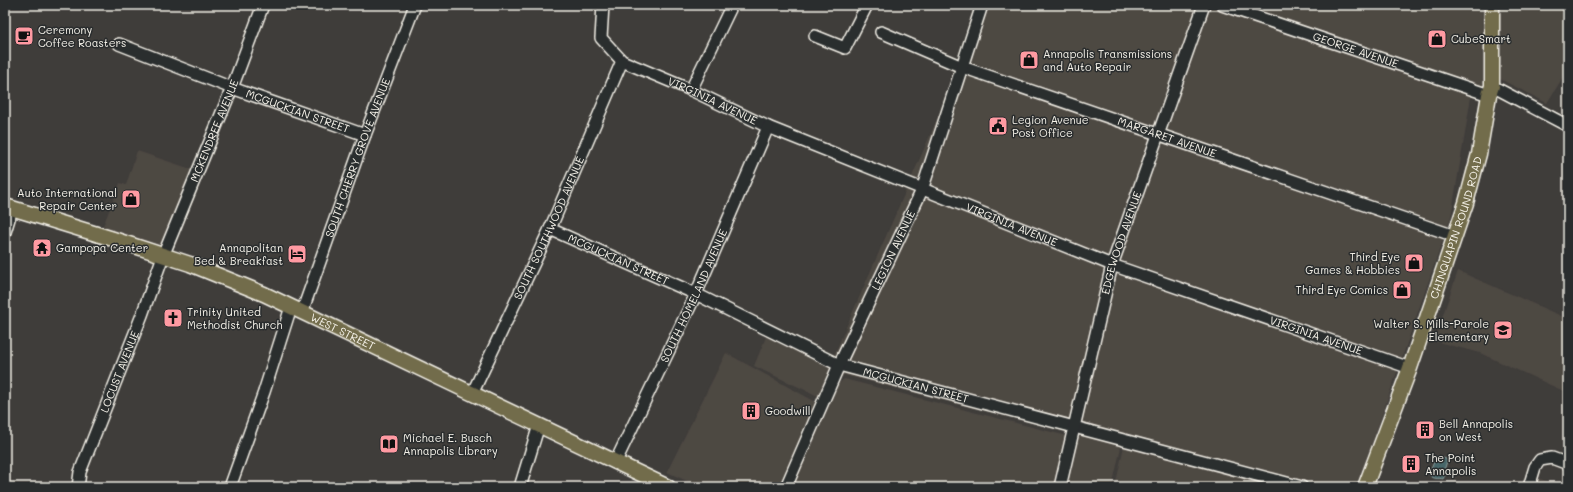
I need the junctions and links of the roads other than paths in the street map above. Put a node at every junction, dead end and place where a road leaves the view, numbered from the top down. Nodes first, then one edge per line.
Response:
1 (263, 5) edge
2 (415, 5) edge
3 (603, 5) edge
4 (732, 5) edge
5 (867, 5) edge
6 (982, 5) edge
7 (1204, 5) edge
8 (1222, 5) edge
9 (1492, 5) edge
10 (881, 32) dead end
11 (815, 36) dead end
12 (119, 44) dead end
13 (622, 61) junction
14 (962, 67) junction
15 (232, 88) junction
16 (691, 90) junction
17 (1490, 90) junction
18 (1568, 126) edge
19 (768, 127) junction
20 (365, 135) junction
21 (1158, 135) junction
22 (922, 190) junction
23 (8, 208) edge
24 (550, 229) junction
25 (5, 232) edge
26 (1455, 236) junction
27 (163, 256) junction
28 (1112, 265) junction
29 (696, 294) junction
30 (297, 309) junction
31 (839, 365) junction
32 (1410, 368) junction
33 (472, 394) junction
34 (539, 426) junction
35 (1074, 428) junction
36 (615, 462) junction
37 (1568, 464) edge
38 (78, 487) edge
39 (230, 487) edge
40 (520, 487) edge
41 (668, 487) edge
42 (786, 487) edge
43 (1060, 487) edge
44 (1302, 487) edge
45 (1366, 487) edge
46 (1528, 487) edge

1 - 15 street, MCKENDREE AVENUE
2 - 20 street, SOUTH CHERRY GROVE AVENUE
3 - 13 street
4 - 16 street
5 - 11 street
6 - 14 street, LEGION AVENUE
7 - 21 street, EDGEWOOD AVENUE
8 - 17 street, GEORGE AVENUE
9 - 17 main road, CHINQUAPIN ROUND ROAD
10 - 14 street, MARGARET AVENUE
12 - 15 street, MCGUCKIAN STREET
13 - 16 street, VIRGINIA AVENUE
13 - 24 street, SOUTH SOUTHWOOD AVENUE
14 - 21 street, MARGARET AVENUE
14 - 22 street, LEGION AVENUE
15 - 20 street, MCGUCKIAN STREET
15 - 27 street, MCKENDREE AVENUE
16 - 19 street, VIRGINIA AVENUE
17 - 18 street, GEORGE AVENUE
17 - 26 main road, CHINQUAPIN ROUND ROAD
19 - 22 street, VIRGINIA AVENUE
19 - 29 street, SOUTH HOMELAND AVENUE
20 - 30 street, SOUTH CHERRY GROVE AVENUE
21 - 26 street, MARGARET AVENUE
21 - 28 street, EDGEWOOD AVENUE
22 - 28 street, VIRGINIA AVENUE
22 - 31 street, LEGION AVENUE
23 - 25 street
23 - 27 main road, WEST STREET
24 - 29 street, MCGUCKIAN STREET
24 - 33 street, SOUTH SOUTHWOOD AVENUE
26 - 32 main road, CHINQUAPIN ROUND ROAD
27 - 30 main road, WEST STREET
27 - 38 street, LOCUST AVENUE
28 - 32 street, VIRGINIA AVENUE
28 - 35 street, EDGEWOOD AVENUE
29 - 31 street, MCGUCKIAN STREET
29 - 36 street, SOUTH HOMELAND AVENUE
30 - 33 main road, WEST STREET
30 - 39 street, SOUTH CHERRY GROVE AVENUE
31 - 35 street, MCGUCKIAN STREET
31 - 42 street, LEGION AVENUE
32 - 45 main road, CHINQUAPIN ROUND ROAD
33 - 34 main road, WEST STREET
34 - 36 main road, WEST STREET
34 - 40 street
35 - 43 street, EDGEWOOD AVENUE
35 - 44 street, MCGUCKIAN STREET
36 - 41 main road, WEST STREET
37 - 46 street

